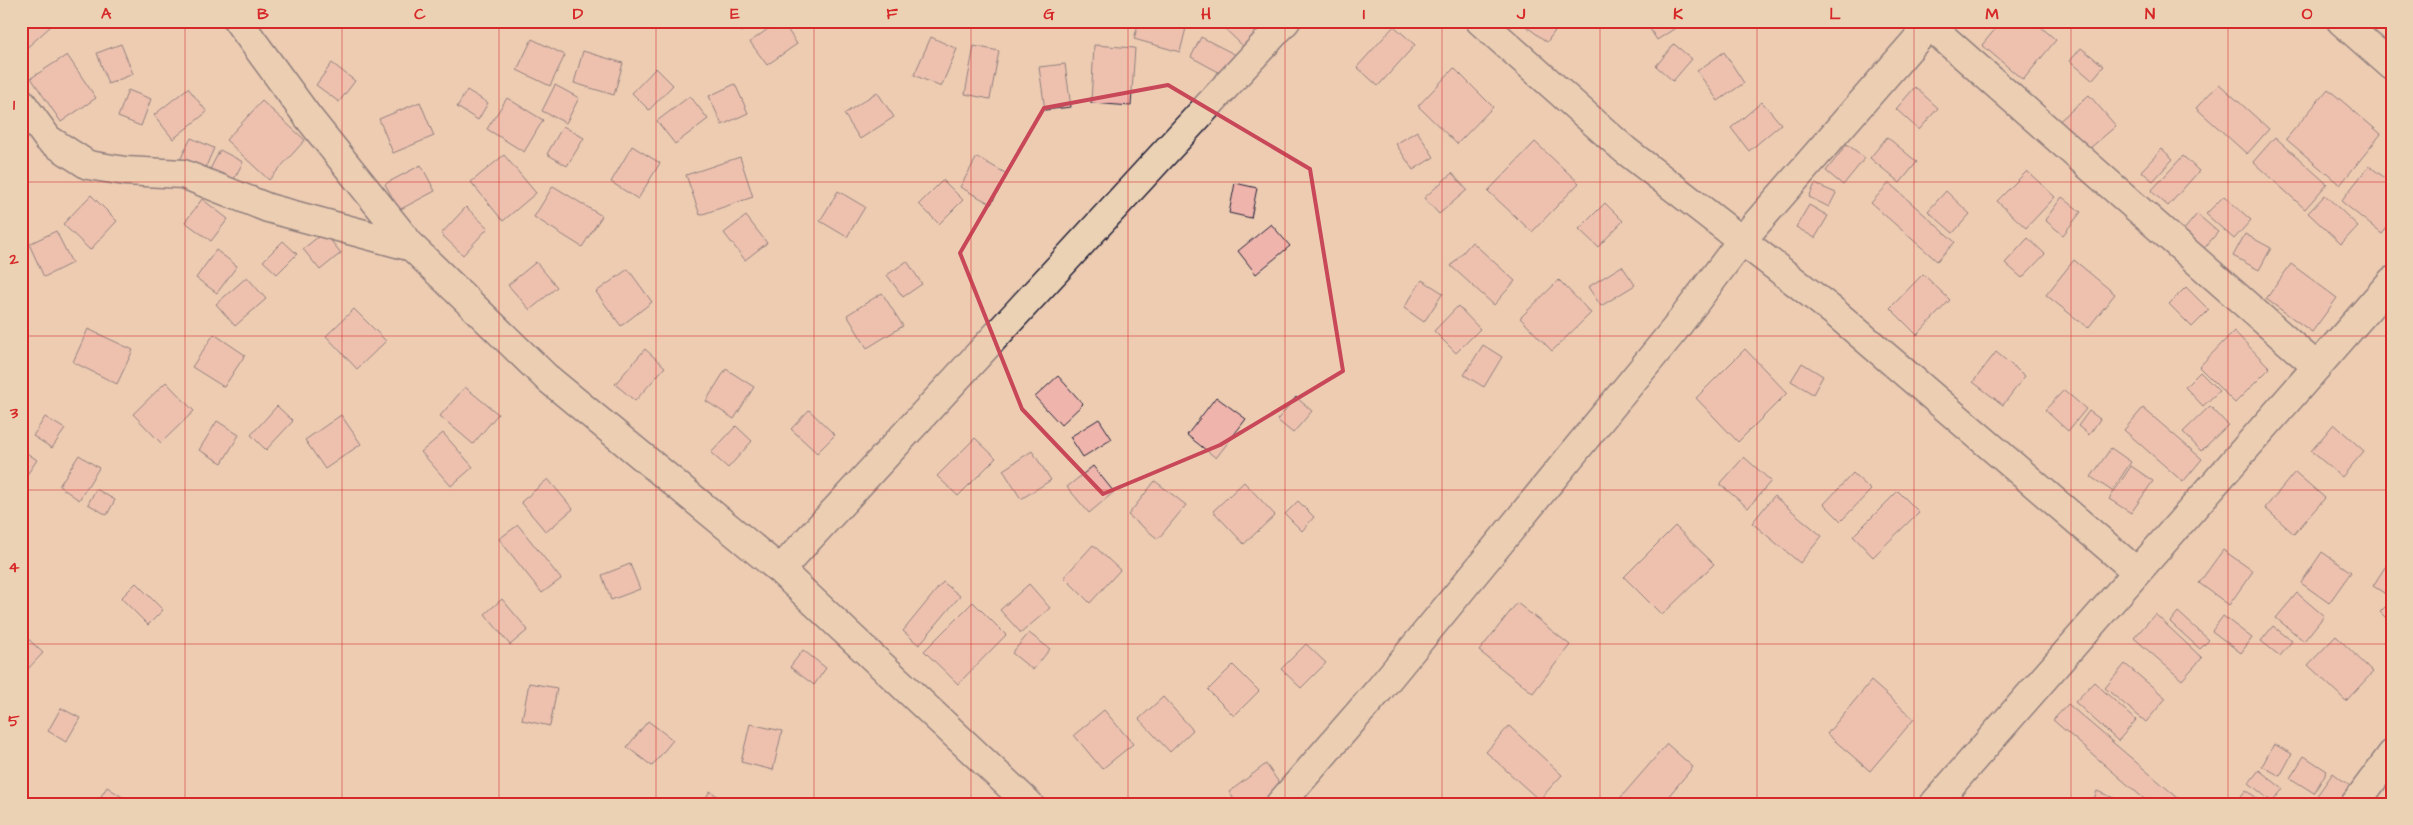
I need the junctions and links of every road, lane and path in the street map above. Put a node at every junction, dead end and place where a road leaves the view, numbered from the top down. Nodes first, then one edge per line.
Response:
1 (238, 21) edge
2 (1286, 21) edge
3 (1480, 21) edge
4 (2341, 21) edge
5 (1931, 23) edge
6 (2392, 66) edge
7 (21, 102) edge
8 (1742, 240) junction
9 (412, 247) junction
10 (2392, 281) edge
11 (2316, 367) junction
12 (780, 570) junction
13 (2137, 572) junction
14 (2392, 754) edge
15 (1029, 804) edge
16 (1280, 804) edge
17 (1934, 804) edge
18 (2355, 804) edge

1 - 9 street
2 - 12 street
3 - 8 street
4 - 6 street
5 - 8 street
5 - 11 street
7 - 9 street
8 - 13 street
8 - 16 street
9 - 12 street
10 - 11 street
11 - 13 street
12 - 15 street
13 - 17 street
14 - 18 street

